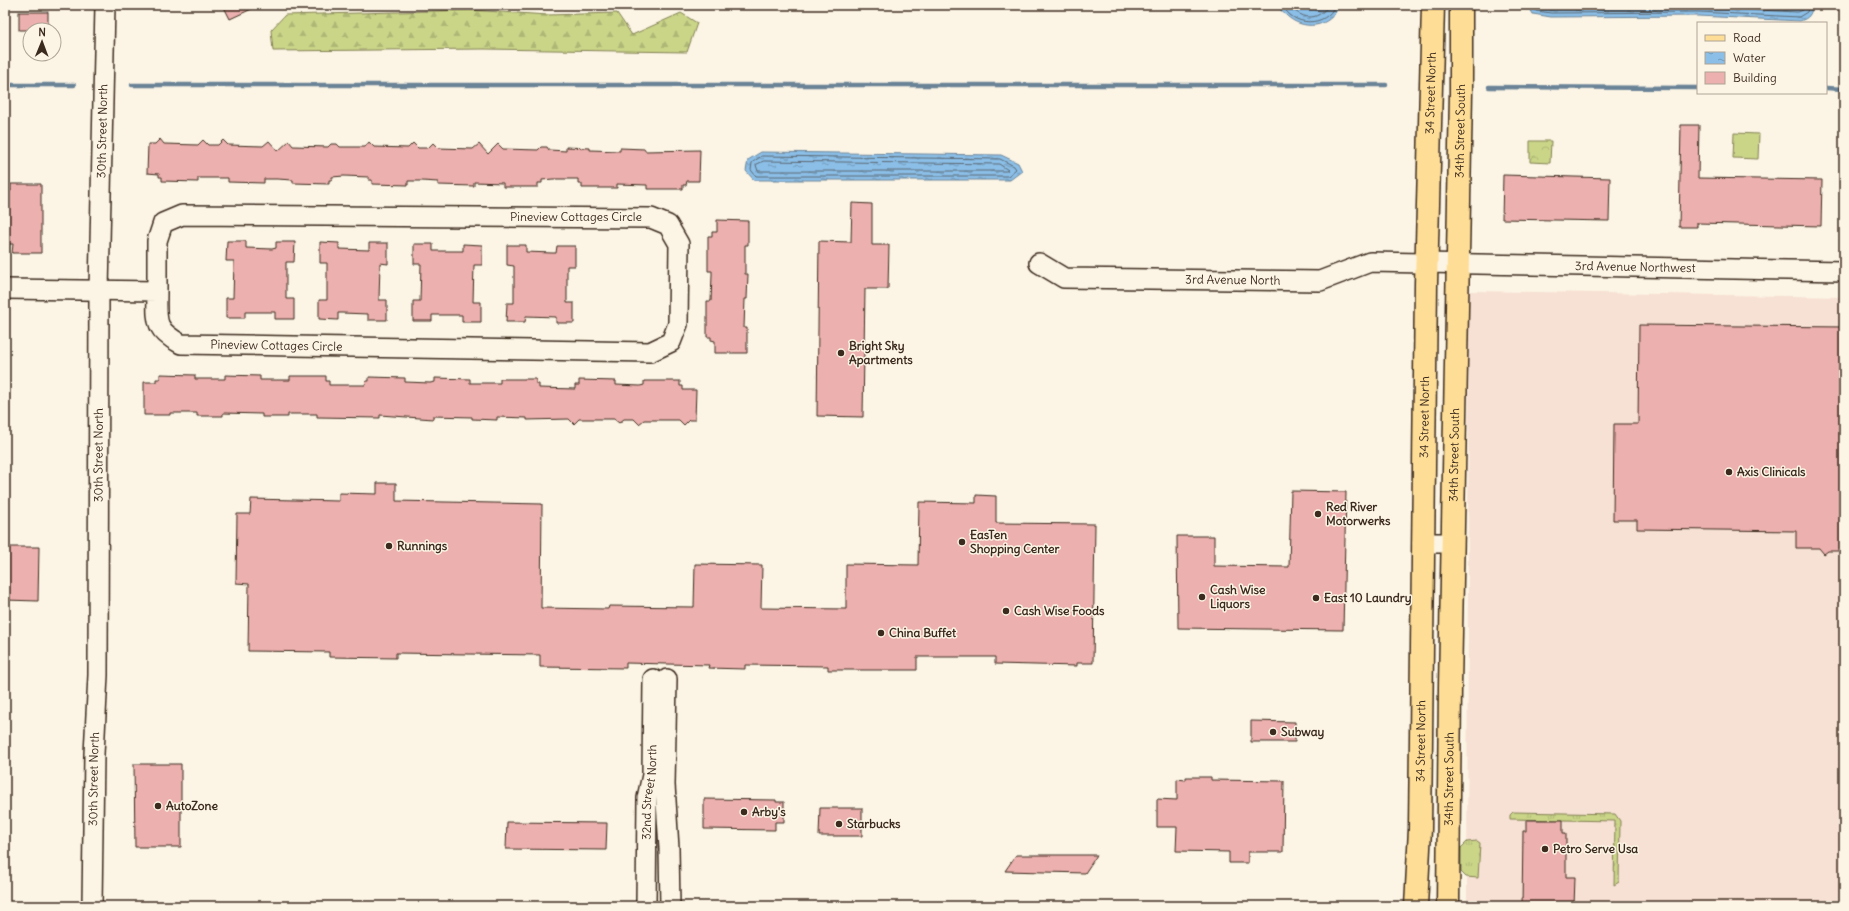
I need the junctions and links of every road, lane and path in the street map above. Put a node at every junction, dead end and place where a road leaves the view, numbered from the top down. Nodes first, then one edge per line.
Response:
1 (104, 5) edge
2 (1433, 5) edge
3 (1461, 5) edge
4 (1040, 263) dead end
5 (1426, 263) junction
6 (1456, 264) junction
7 (1844, 271) edge
8 (5, 289) edge
9 (99, 291) junction
10 (157, 291) junction
11 (1422, 543) junction
12 (1452, 543) junction
13 (92, 906) edge
14 (646, 906) edge
15 (670, 906) edge
16 (1416, 906) edge
17 (1448, 906) edge

1 - 9 street, 30th Street North
2 - 5 main road, 34 Street North
3 - 6 main road, 34th Street South
4 - 5 street, 3rd Avenue North
5 - 6 street, 3rd Avenue Northwest
5 - 11 main road, 34 Street North
6 - 7 street, 3rd Avenue Northwest
6 - 12 main road, 34th Street South
8 - 9 street
9 - 10 street
9 - 13 street, 30th Street North
10 - 10 street, Pineview Cottages Circle
11 - 12 street
11 - 16 main road, 34 Street North
12 - 17 main road, 34th Street South
14 - 15 street, 32nd Street North

